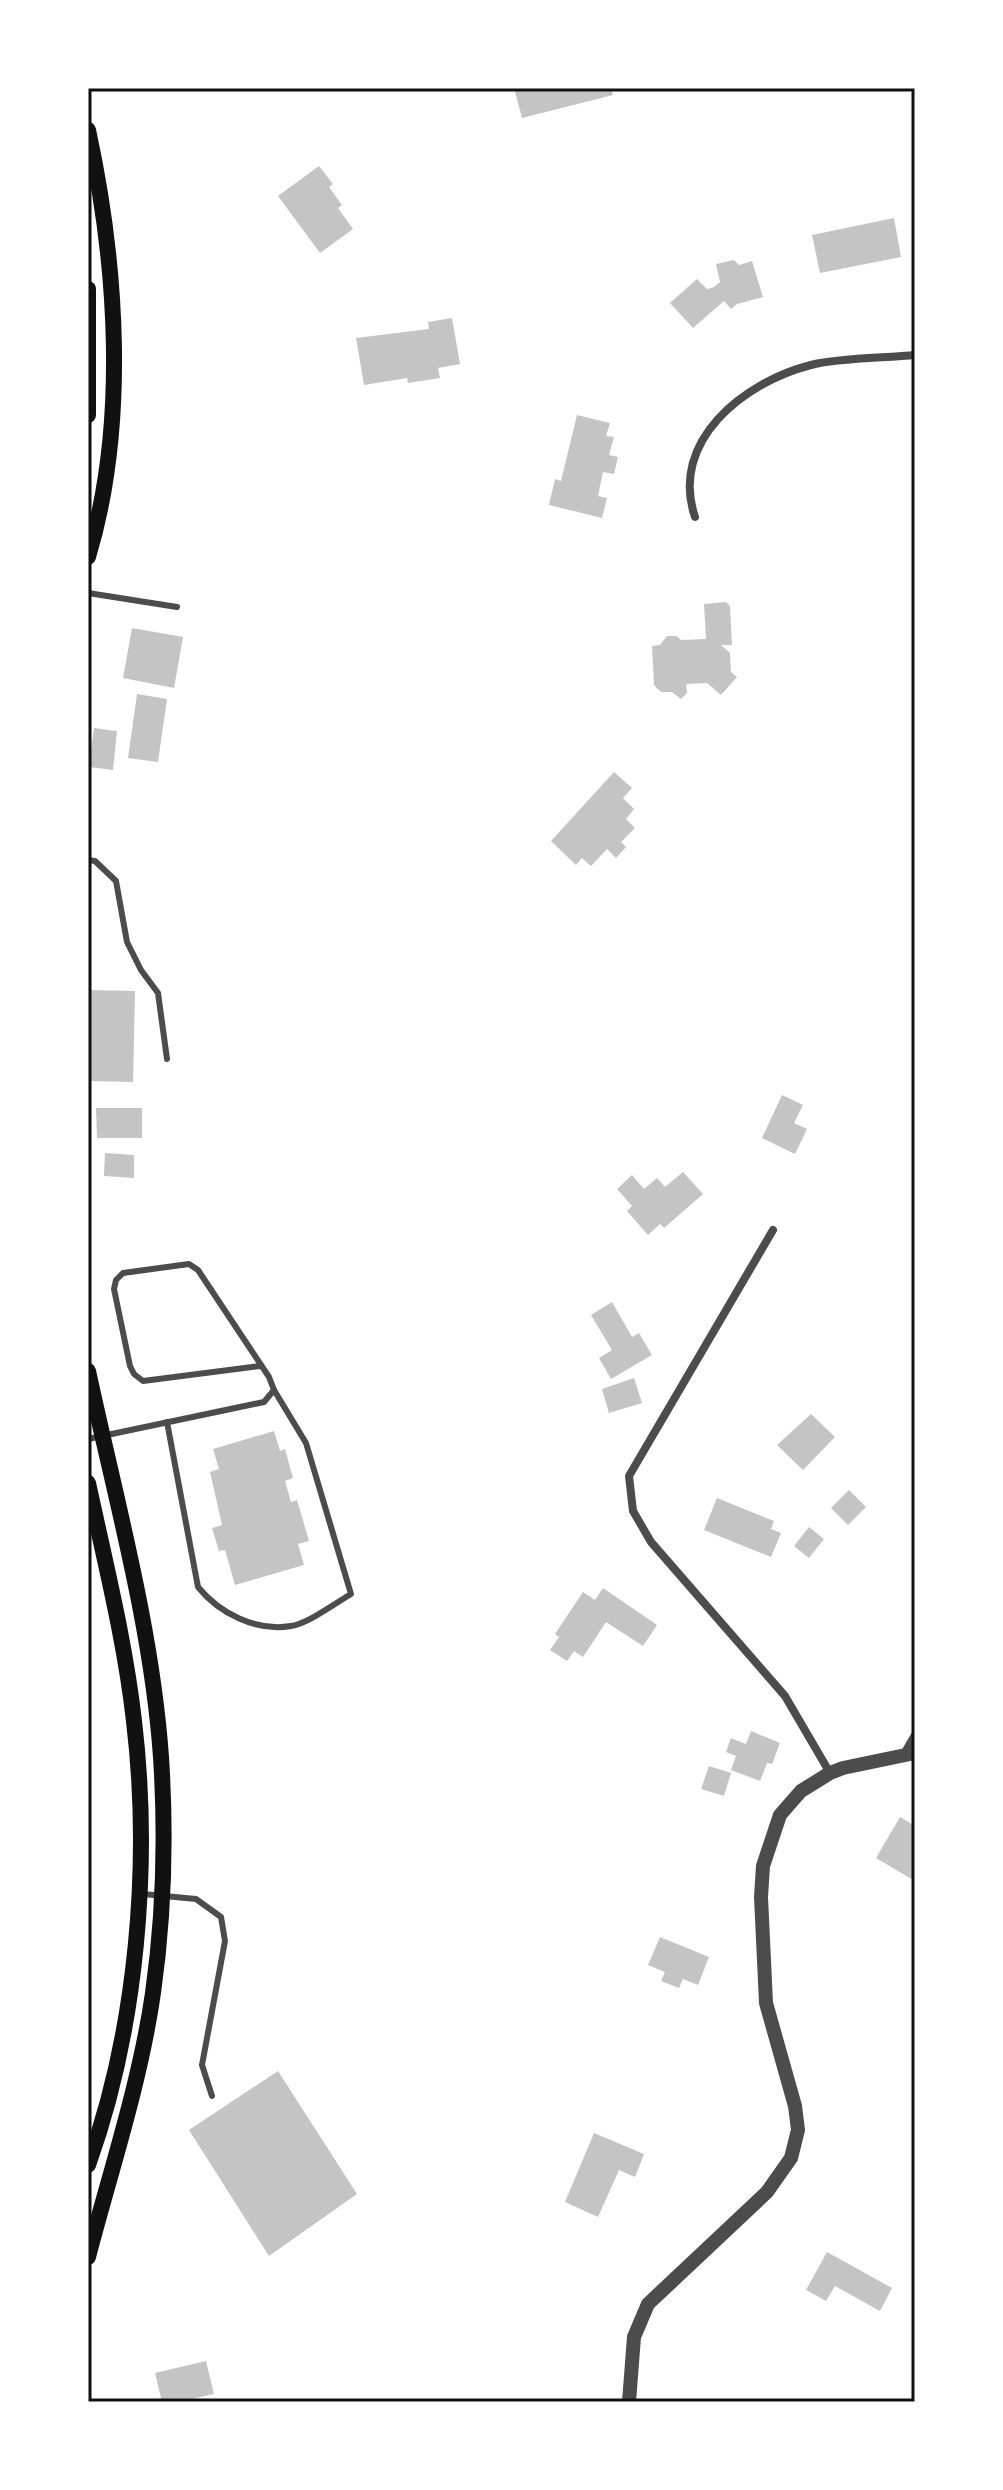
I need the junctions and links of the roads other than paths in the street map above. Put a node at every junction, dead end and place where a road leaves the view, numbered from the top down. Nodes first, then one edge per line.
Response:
1 (88, 130) edge
2 (88, 289) edge
3 (915, 355) edge
4 (88, 415) edge
5 (695, 517) dead end
6 (88, 557) edge
7 (88, 593) edge
8 (177, 607) dead end
9 (88, 860) edge
10 (167, 1059) dead end
11 (773, 1230) dead end
12 (260, 1366) junction
13 (88, 1371) edge
14 (274, 1390) junction
15 (167, 1422) junction
16 (95, 1437) edge
17 (88, 1483) edge
18 (915, 1735) edge
19 (909, 1753) edge
20 (830, 1773) junction
21 (139, 1893) junction
22 (162, 1896) junction
23 (212, 2096) dead end
24 (88, 2165) edge
25 (88, 2257) edge
26 (629, 2402) edge

1 - 6 main road
2 - 4 main road
3 - 5 street
7 - 8 lane
9 - 10 lane
11 - 20 street
12 - 12 lane
12 - 14 lane
13 - 16 main road
14 - 15 lane
14 - 15 lane
15 - 16 lane
16 - 22 main road
17 - 21 main road
18 - 19 street
19 - 20 street
20 - 26 street
21 - 22 lane
21 - 24 main road
22 - 23 lane
22 - 25 main road

